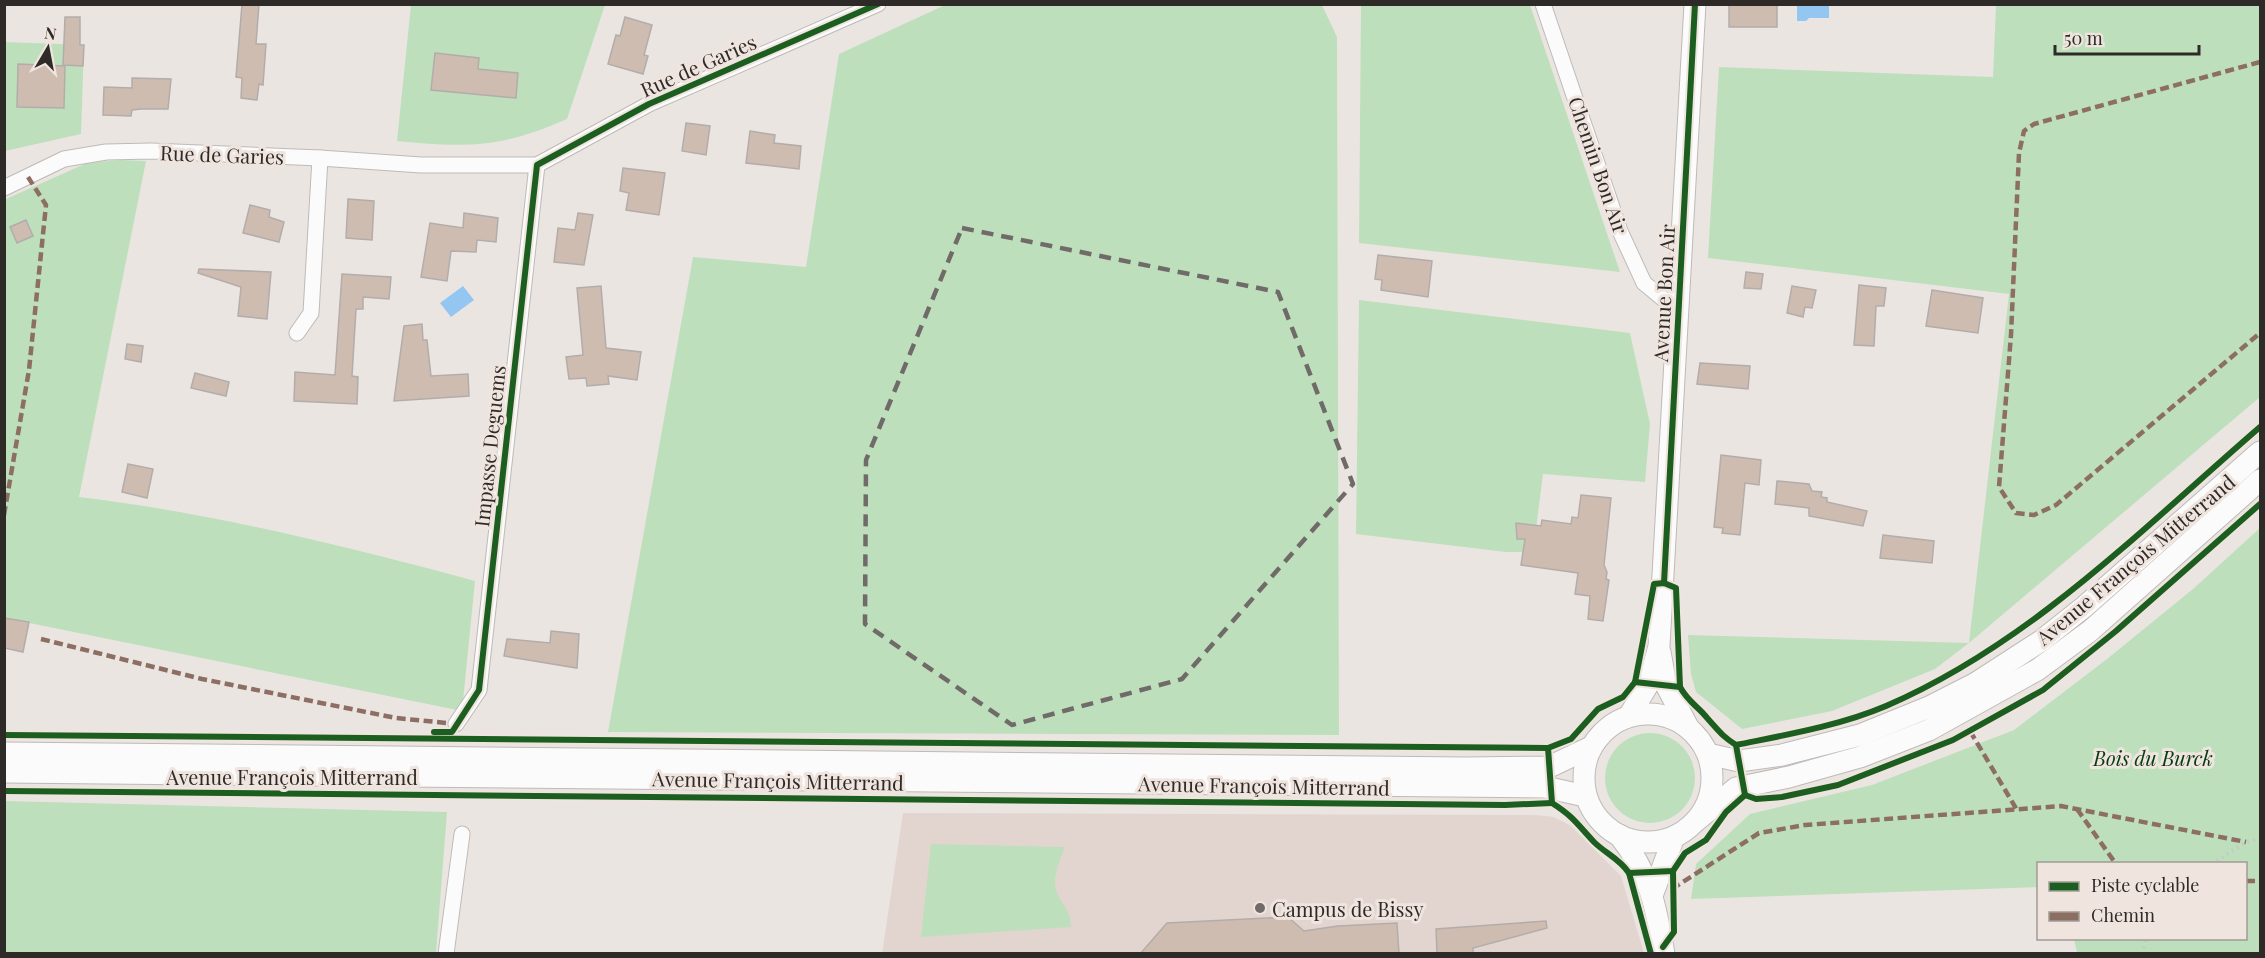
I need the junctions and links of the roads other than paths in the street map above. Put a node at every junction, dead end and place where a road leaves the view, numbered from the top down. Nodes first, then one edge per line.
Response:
1 (878, 4) edge
2 (1543, 4) edge
3 (1695, 4) edge
4 (320, 158) junction
5 (537, 165) junction
6 (4, 188) edge
7 (1678, 311) junction
8 (297, 333) dead end
9 (2260, 452) edge
10 (2260, 480) edge
11 (1659, 646) junction
12 (1629, 716) junction
13 (456, 724) dead end
14 (1688, 727) junction
15 (1590, 747) junction
16 (4, 753) edge
17 (1708, 754) junction
18 (4, 772) edge
19 (1585, 796) junction
20 (1696, 821) junction
21 (462, 834) dead end
22 (1619, 835) junction
23 (1674, 837) junction
24 (1653, 892) junction
25 (447, 954) edge
26 (1664, 954) edge

1 - 5 street, Rue de Garies
2 - 7 street, Chemin Bon Air
3 - 7 main road, Avenue Bon Air
4 - 5 street, Rue de Garies
4 - 6 street, Rue de Garies
4 - 8 street
5 - 13 street, Impasse Deguems
7 - 11 main road, Avenue Bon Air
9 - 17 main road, Avenue François Mitterrand
10 - 20 main road, Avenue François Mitterrand
11 - 12 main road, Avenue Bon Air
11 - 14 main road, Avenue Bon Air
12 - 14 main road
12 - 15 main road
14 - 17 main road
15 - 16 main road, Avenue François Mitterrand
15 - 19 main road
17 - 20 main road
18 - 19 main road, Avenue François Mitterrand
19 - 22 main road
20 - 23 main road
21 - 25 street
22 - 23 main road
22 - 24 main road
23 - 24 main road
24 - 26 main road

